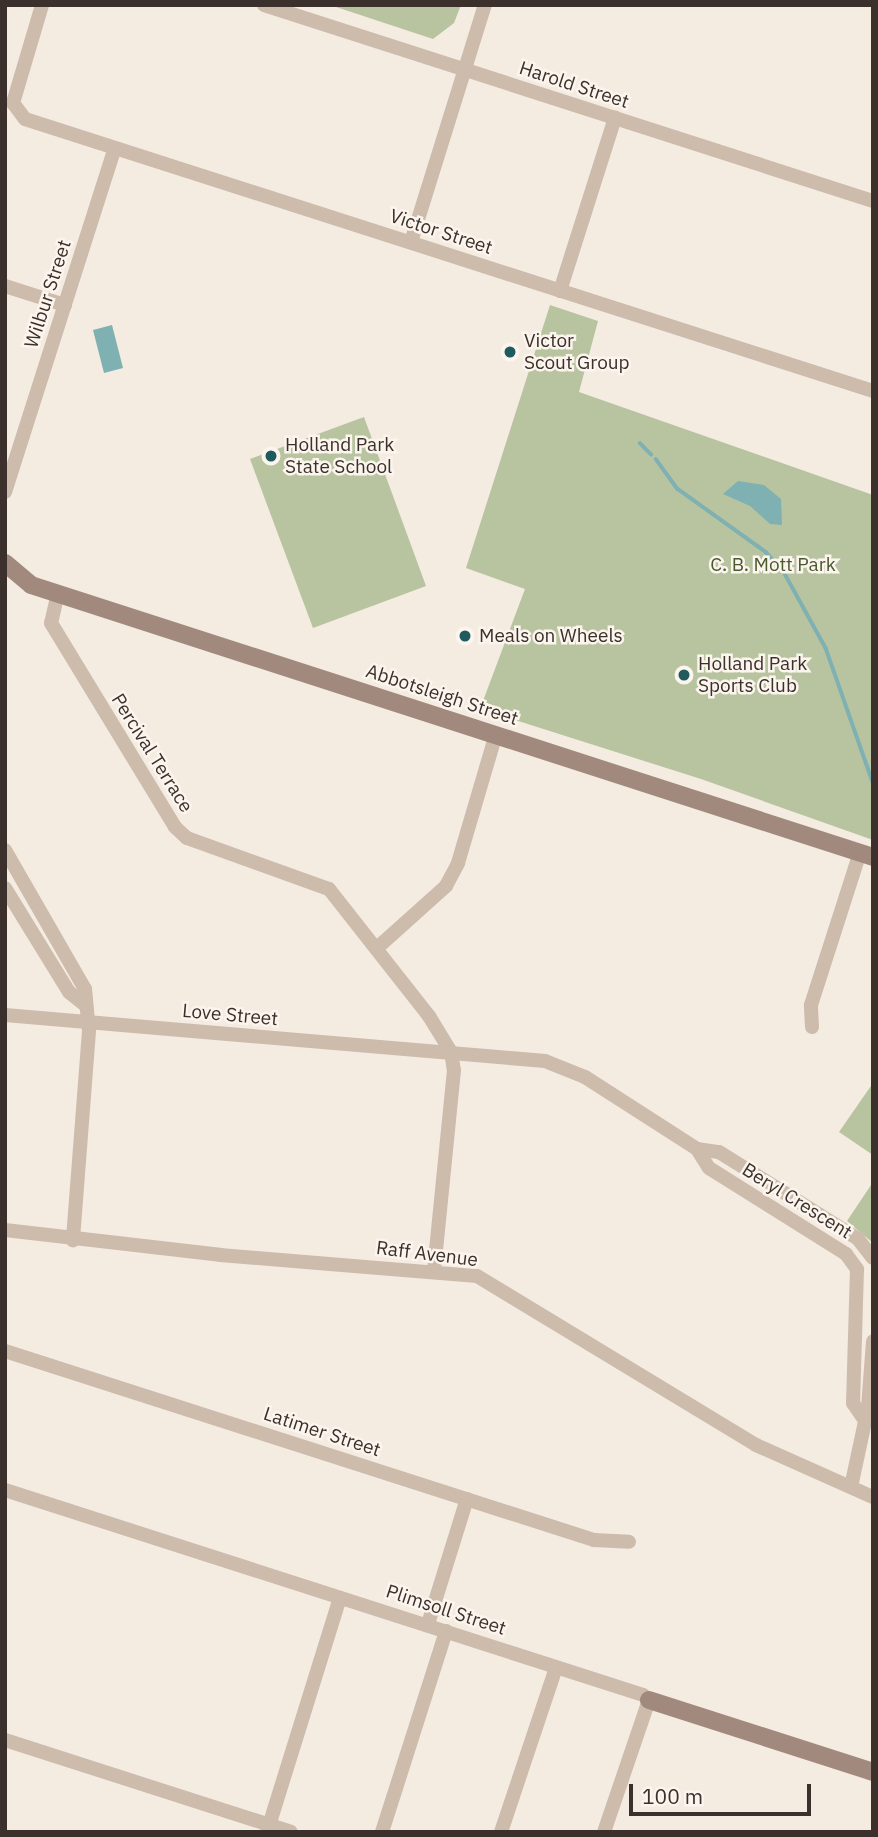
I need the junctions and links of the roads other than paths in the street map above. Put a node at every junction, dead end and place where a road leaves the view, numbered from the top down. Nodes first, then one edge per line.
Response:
1 (42, 5) edge
2 (264, 5) edge
3 (485, 5) edge
4 (464, 70) junction
5 (9, 103) edge
6 (615, 118) junction
7 (115, 148) junction
8 (873, 201) edge
9 (411, 242) junction
10 (5, 286) edge
11 (560, 291) junction
12 (65, 305) junction
13 (873, 391) edge
14 (5, 492) edge
15 (5, 563) edge
16 (58, 593) junction
17 (496, 734) junction
18 (5, 850) edge
19 (867, 854) edge
20 (5, 888) edge
21 (377, 948) junction
22 (86, 1006) junction
23 (5, 1015) edge
24 (89, 1022) junction
25 (812, 1027) dead end
26 (451, 1052) junction
27 (698, 1149) junction
28 (5, 1230) edge
29 (73, 1240) junction
30 (873, 1258) edge
31 (434, 1271) junction
32 (873, 1341) edge
33 (5, 1351) edge
34 (863, 1418) junction
35 (851, 1487) junction
36 (5, 1490) edge
37 (873, 1497) edge
38 (467, 1499) junction
39 (629, 1542) dead end
40 (340, 1598) junction
41 (428, 1624) junction
42 (446, 1631) junction
43 (555, 1668) junction
44 (649, 1700) junction
45 (5, 1740) edge
46 (871, 1772) edge
47 (268, 1828) edge
48 (291, 1832) edge
49 (382, 1832) edge
50 (500, 1832) edge
51 (604, 1832) edge

1 - 5 street
2 - 4 street, Harold Street
3 - 4 street
4 - 6 street, Harold Street
4 - 9 street
5 - 7 street, Victor Street
6 - 8 street, Harold Street
6 - 11 street
7 - 9 street, Victor Street
7 - 12 street, Wilbur Street
9 - 11 street, Victor Street
10 - 12 street
11 - 13 street, Victor Street
12 - 14 street, Wilbur Street
15 - 16 street, Abbotsleigh Street
16 - 17 street, Abbotsleigh Street
16 - 21 street, Percival Terrace
17 - 19 street, Abbotsleigh Street
17 - 21 street
18 - 22 street
19 - 25 street
20 - 22 street
21 - 26 street, Percival Terrace
22 - 24 street
23 - 24 street, Love Street
24 - 26 street, Love Street
24 - 29 street
26 - 27 street, Beryl Crescent
26 - 31 street
27 - 30 street, Beryl Crescent
27 - 34 street, Beryl Crescent
28 - 29 street, Raff Avenue
29 - 31 street, Raff Avenue
31 - 35 street, Raff Avenue
32 - 34 street, Beryl Crescent
33 - 38 street, Latimer Street
34 - 35 street, Beryl Crescent
35 - 37 street, Raff Avenue
36 - 40 street, Plimsoll Street
38 - 39 street, Latimer Street
38 - 41 street
40 - 41 street, Plimsoll Street
40 - 47 street
41 - 42 street, Plimsoll Street
42 - 43 street, Plimsoll Street
42 - 49 street
43 - 44 street, Plimsoll Street
43 - 50 street
44 - 46 street, Plimsoll Street
44 - 51 street
45 - 47 street
47 - 48 street

